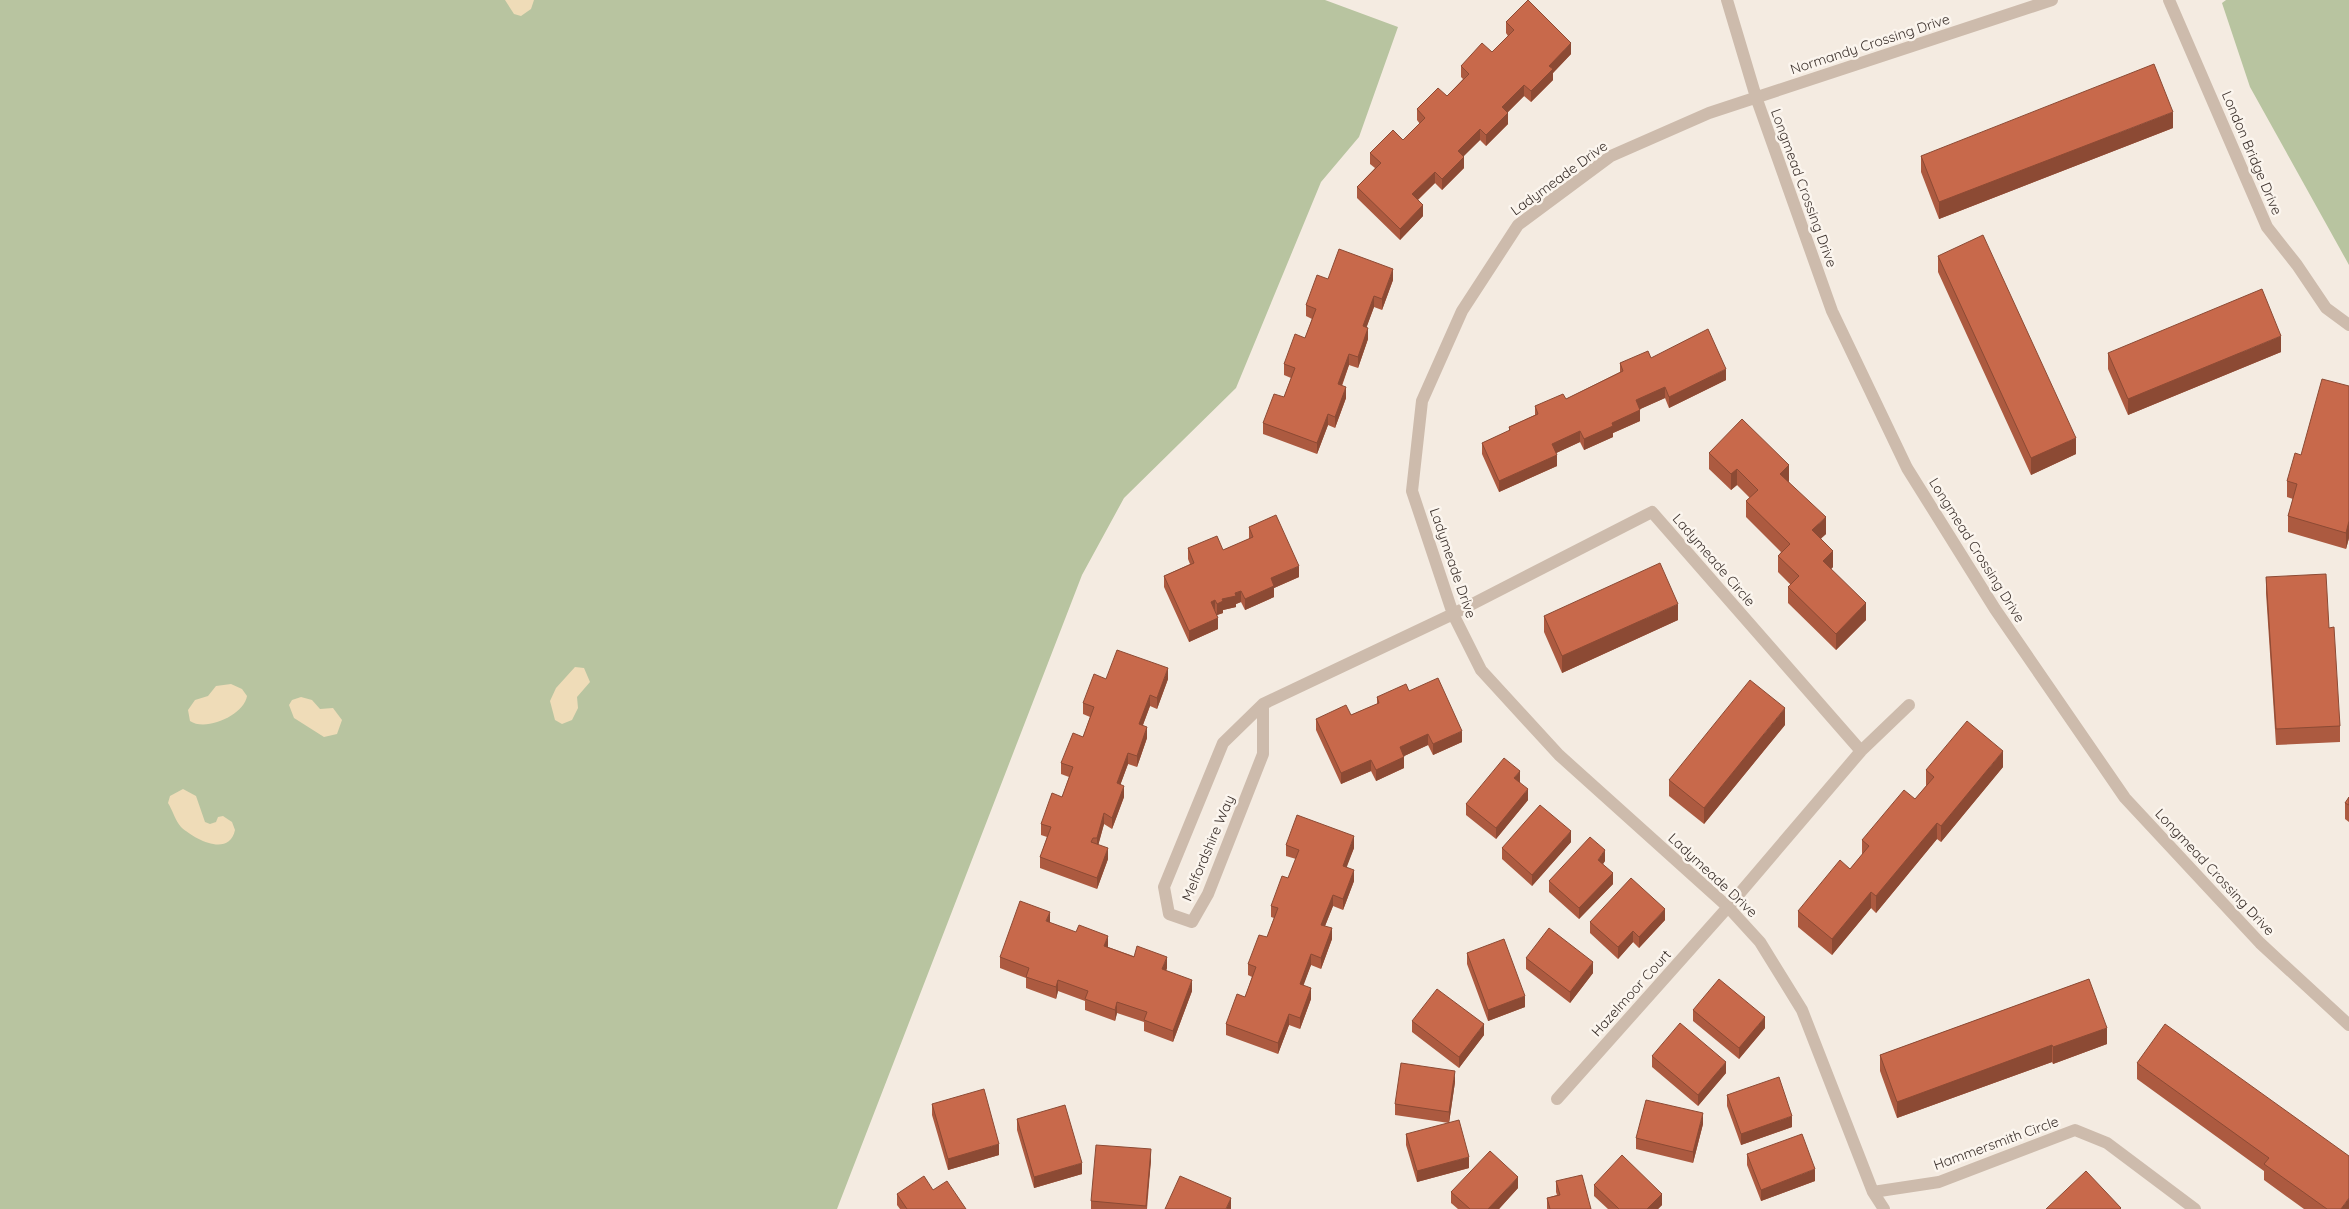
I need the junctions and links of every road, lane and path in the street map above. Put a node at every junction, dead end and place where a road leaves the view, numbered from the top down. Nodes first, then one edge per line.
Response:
1 (1727, 0) edge
2 (2052, 0) edge
3 (2169, 0) edge
4 (1756, 97) junction
5 (2349, 325) edge
6 (1453, 614) junction
7 (1263, 704) junction
8 (1908, 705) dead end
9 (1861, 751) junction
10 (1728, 907) junction
11 (2349, 1025) edge
12 (1557, 1099) dead end
13 (1874, 1192) junction
14 (1884, 1209) edge
15 (2195, 1209) edge

1 - 4 street, Longmead Crossing Drive
2 - 4 street, Normandy Crossing Drive
3 - 5 street, London Bridge Drive
4 - 6 street, Ladymeade Drive
4 - 11 street, Longmead Crossing Drive
6 - 7 street, Melfordshire Way
6 - 9 street, Ladymeade Circle
6 - 10 street, Ladymeade Drive
7 - 7 street, Melfordshire Way
8 - 9 street
9 - 10 street
10 - 12 street, Hazelmoor Court
10 - 13 street, Ladymeade Drive
13 - 14 street, Ladymeade Drive
13 - 15 street, Hammersmith Circle

